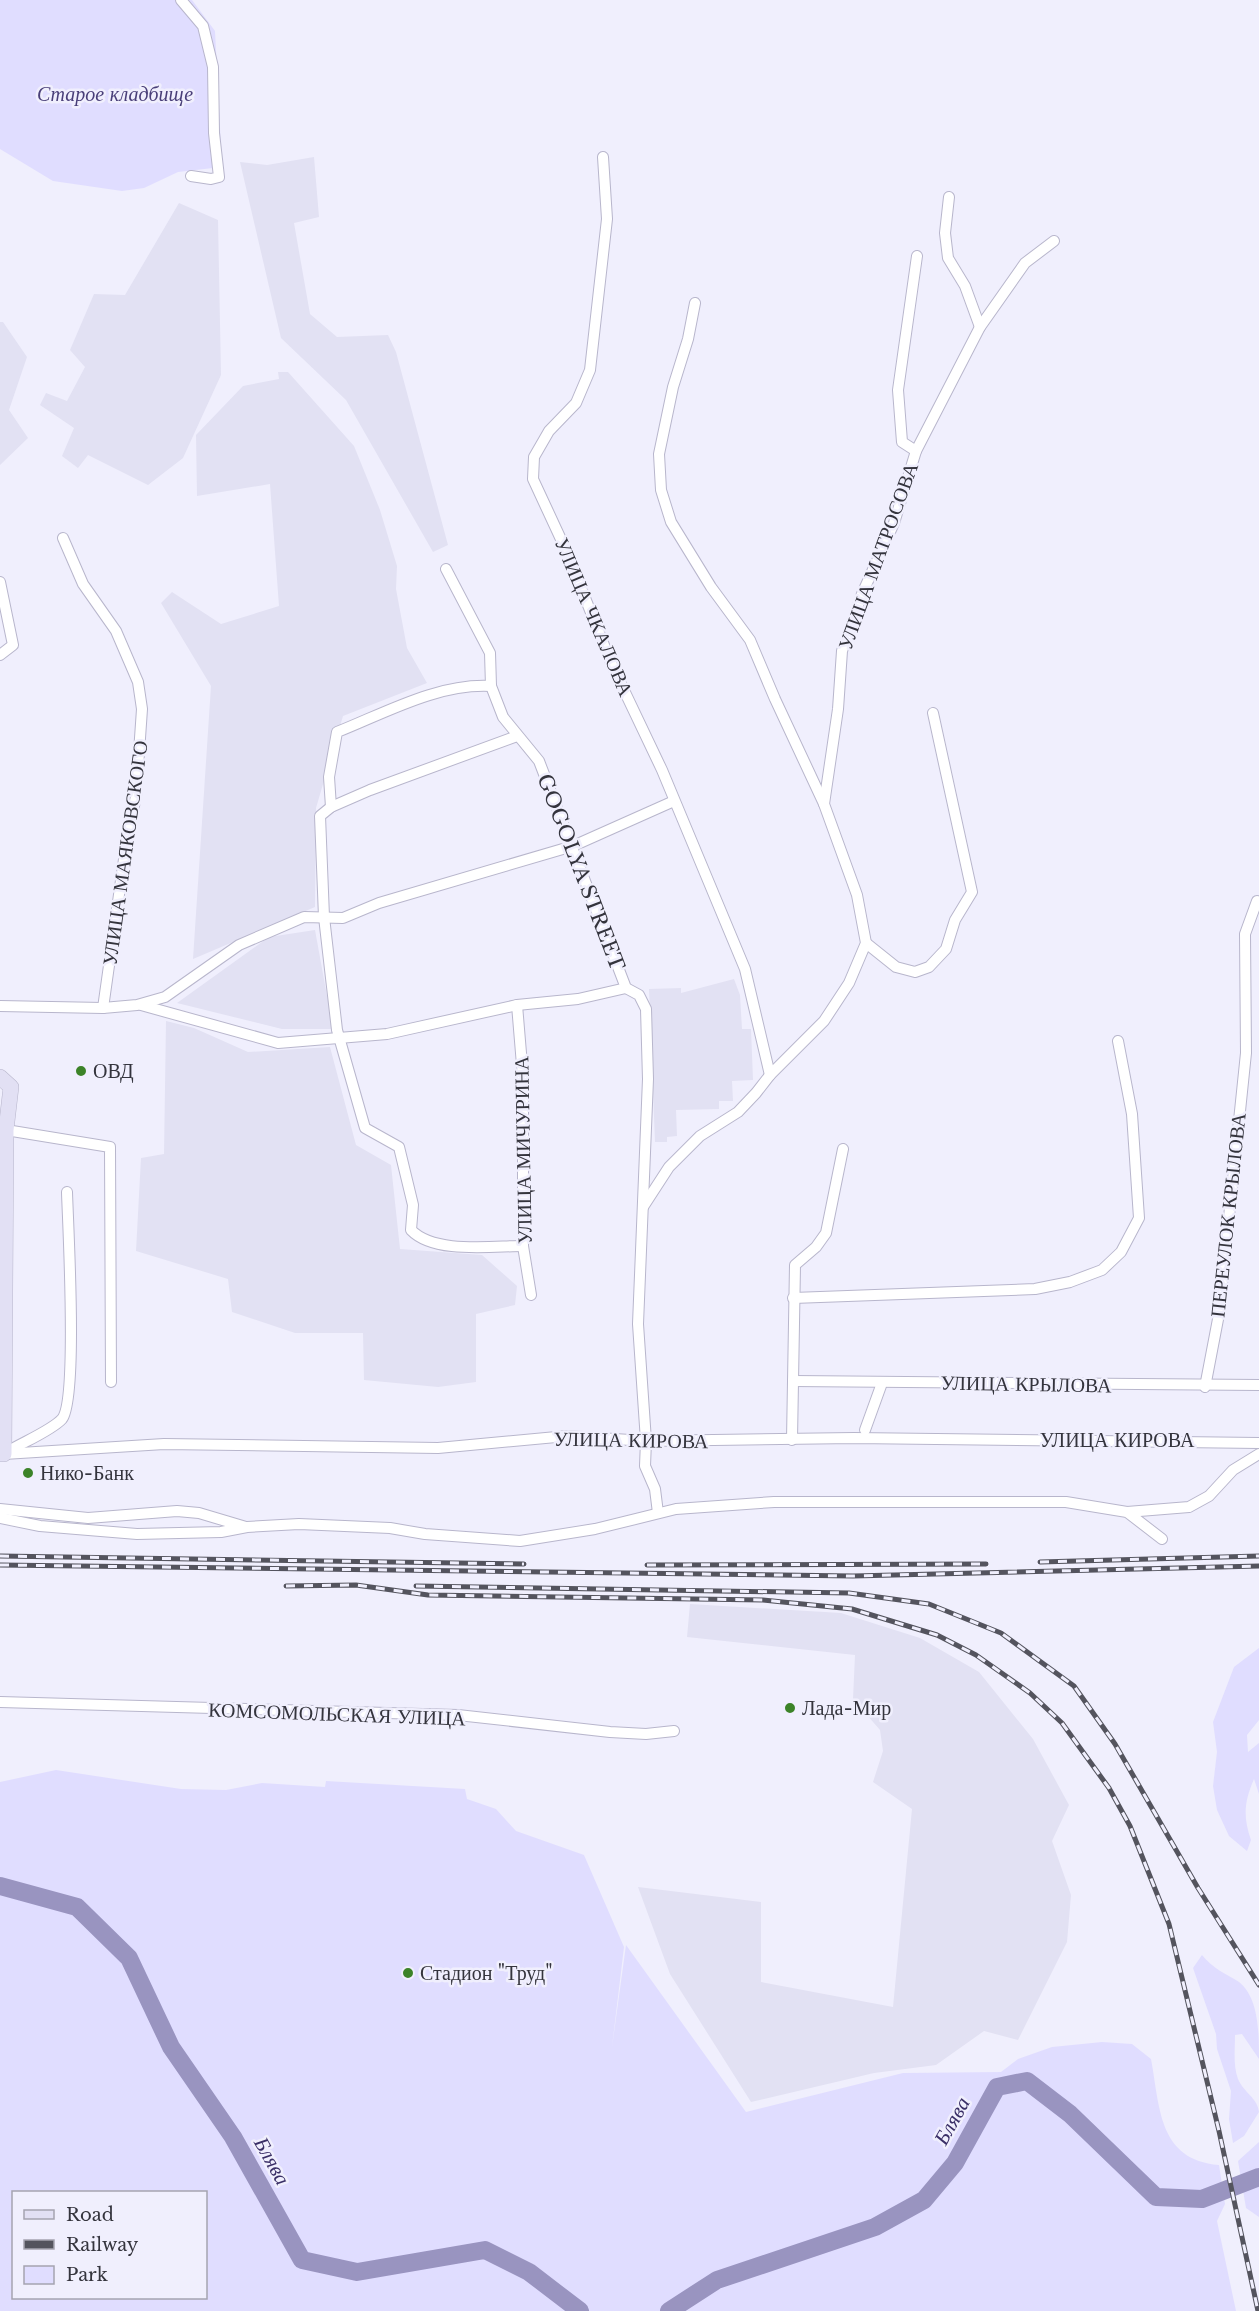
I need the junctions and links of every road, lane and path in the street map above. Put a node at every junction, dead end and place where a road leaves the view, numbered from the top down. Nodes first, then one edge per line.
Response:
1 (181, 0) edge
2 (603, 157) dead end
3 (191, 176) dead end
4 (950, 197) dead end
5 (1054, 241) dead end
6 (917, 256) dead end
7 (695, 303) dead end
8 (980, 327) junction
9 (916, 451) junction
10 (63, 538) dead end
11 (446, 569) dead end
12 (0, 582) edge
13 (0, 655) edge
14 (491, 686) junction
15 (933, 713) dead end
16 (517, 736) junction
17 (674, 801) junction
18 (824, 804) junction
19 (331, 807) junction
20 (573, 846) junction
21 (1257, 902) dead end
22 (324, 917) junction
23 (866, 943) junction
24 (626, 988) junction
25 (138, 1005) junction
26 (517, 1005) junction
27 (0, 1006) edge
28 (103, 1008) junction
29 (337, 1039) junction
30 (1118, 1041) dead end
31 (771, 1075) junction
32 (0, 1077) edge
33 (6, 1130) junction
34 (843, 1149) dead end
35 (67, 1192) dead end
36 (643, 1207) junction
37 (523, 1246) junction
38 (531, 1295) dead end
39 (793, 1298) junction
40 (793, 1381) junction
41 (111, 1382) dead end
42 (882, 1383) junction
43 (1259, 1385) edge
44 (1205, 1387) junction
45 (865, 1430) dead end
46 (792, 1440) junction
47 (646, 1441) junction
48 (1259, 1443) edge
49 (2, 1454) edge
50 (1259, 1454) edge
51 (0, 1509) edge
52 (1127, 1512) junction
53 (658, 1513) junction
54 (0, 1518) edge
55 (247, 1527) junction
56 (1162, 1539) dead end
57 (0, 1702) edge
58 (674, 1731) dead end

1 - 3 street
2 - 17 street, УЛИЦА ЧКАЛОВА
4 - 8 street
5 - 8 street, УЛИЦА МАТРОСОВА
6 - 9 street, УЛИЦА МАТРОСОВА
7 - 18 street, УЛИЦА МАТРОСОВА
8 - 9 street, УЛИЦА МАТРОСОВА
9 - 18 street, УЛИЦА МАТРОСОВА
10 - 28 street, УЛИЦА МАЯКОВСКОГО
11 - 14 street, GOGOLYA STREET
12 - 13 street
14 - 16 street, GOGOLYA STREET
14 - 19 street
15 - 23 street
16 - 19 street
16 - 20 street, GOGOLYA STREET
17 - 20 street
17 - 31 street, УЛИЦА ЧКАЛОВА
18 - 23 street, УЛИЦА МАТРОСОВА
19 - 22 street
20 - 22 street
20 - 24 street, GOGOLYA STREET
21 - 44 street, ПЕРЕУЛОК КРЫЛОВА
22 - 25 street
22 - 29 street
23 - 31 street
24 - 26 street
24 - 36 street, GOGOLYA STREET
25 - 28 street
25 - 29 street
26 - 29 street
26 - 37 street, УЛИЦА МИЧУРИНА
27 - 28 street
29 - 37 street
30 - 39 street
31 - 36 street
32 - 33 street
33 - 41 street
33 - 49 street
34 - 39 street
35 - 49 street
36 - 47 street, GOGOLYA STREET
37 - 38 street, УЛИЦА МИЧУРИНА
39 - 40 street
40 - 42 street, УЛИЦА КРЫЛОВА
40 - 46 street
42 - 44 street, УЛИЦА КРЫЛОВА
42 - 45 street
43 - 44 street, УЛИЦА КРЫЛОВА
46 - 47 street, УЛИЦА КИРОВА
46 - 48 street, УЛИЦА КИРОВА
47 - 49 street, УЛИЦА КИРОВА
47 - 53 street, GOGOLYA STREET
50 - 52 street
51 - 55 street
52 - 53 street
52 - 56 street
53 - 55 street
54 - 55 street
57 - 58 street, КОМСОМОЛЬСКАЯ УЛИЦА

